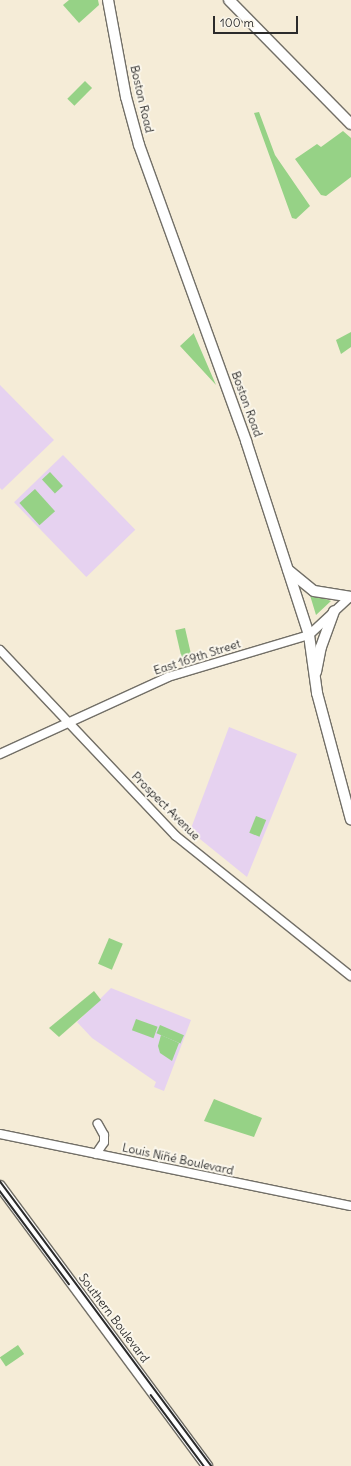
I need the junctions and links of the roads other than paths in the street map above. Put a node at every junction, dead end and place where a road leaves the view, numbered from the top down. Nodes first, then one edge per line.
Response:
1 (108, 0) edge
2 (229, 0) edge
3 (351, 124) edge
4 (288, 570) junction
5 (351, 596) edge
6 (334, 611) junction
7 (309, 635) junction
8 (0, 650) edge
9 (314, 681) junction
10 (69, 723) junction
11 (0, 754) edge
12 (351, 820) edge
13 (351, 976) edge
14 (98, 1124) dead end
15 (0, 1134) edge
16 (96, 1154) junction
17 (0, 1186) edge
18 (351, 1206) edge
19 (207, 1466) edge

1 - 4 main road, Boston Road
2 - 3 main road
4 - 5 main road
4 - 7 main road, Boston Road
5 - 6 street, East 169th Street
6 - 7 street, East 169th Street
6 - 9 main road
7 - 9 main road, Boston Road
7 - 10 street, East 169th Street
8 - 10 street, Prospect Avenue
9 - 12 main road, Boston Road
10 - 11 street, East 169th Street
10 - 13 street, Prospect Avenue
14 - 16 street
15 - 16 street, Louis Niñé Boulevard
16 - 18 street, Louis Niñé Boulevard
17 - 19 main road, Southern Boulevard

